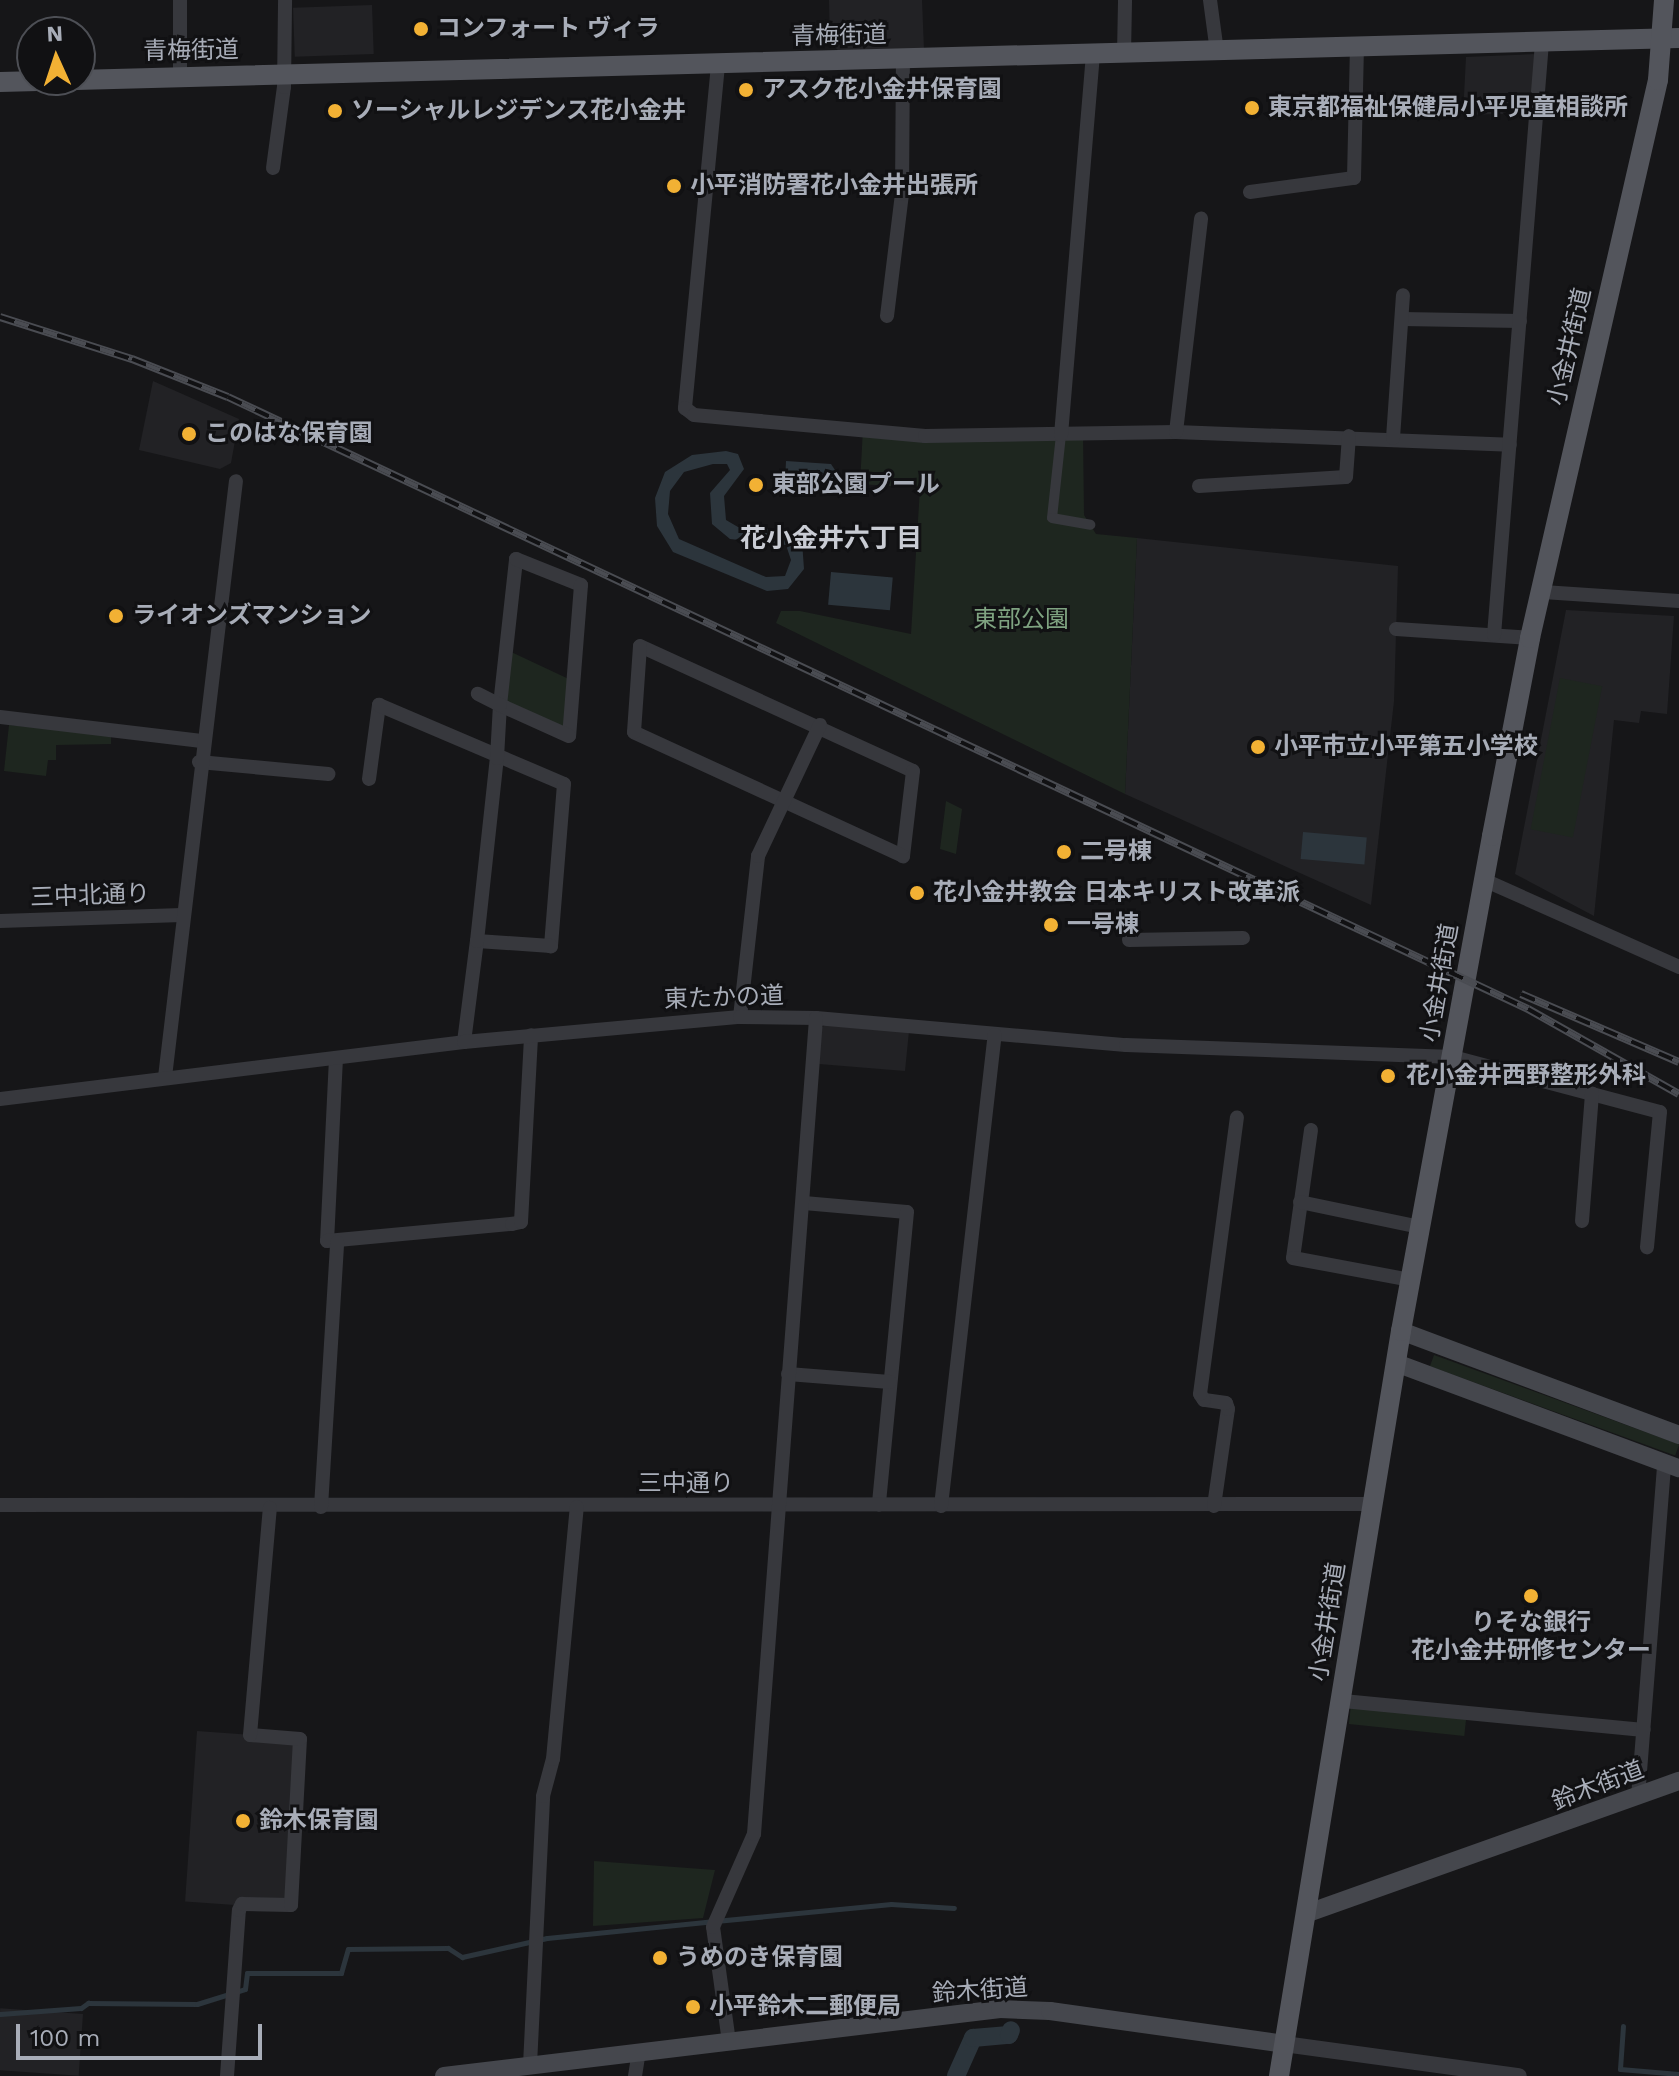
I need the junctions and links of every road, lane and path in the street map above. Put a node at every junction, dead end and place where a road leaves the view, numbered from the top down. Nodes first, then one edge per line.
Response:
1 (180, 0) edge
2 (285, 0) edge
3 (1125, 0) edge
4 (1210, 0) edge
5 (1664, 0) edge
6 (1671, 38) edge
7 (1542, 42) junction
8 (1357, 48) junction
9 (1217, 52) junction
10 (1124, 54) junction
11 (1093, 56) junction
12 (903, 61) junction
13 (718, 65) junction
14 (284, 75) junction
15 (180, 77) junction
16 (0, 82) edge
17 (273, 168) dead end
18 (1250, 192) dead end
19 (1201, 218) dead end
20 (1403, 295) dead end
21 (887, 316) dead end
22 (1402, 319) junction
23 (1520, 321) junction
24 (1176, 432) junction
25 (1061, 435) junction
26 (1349, 436) junction
27 (1393, 438) junction
28 (1510, 445) junction
29 (236, 481) dead end
30 (1199, 486) dead end
31 (1090, 525) dead end
32 (1543, 592) junction
33 (1679, 601) edge
34 (1396, 629) dead end
35 (1494, 635) junction
36 (1530, 638) junction
37 (478, 694) dead end
38 (500, 705) junction
39 (0, 717) edge
40 (820, 725) junction
41 (202, 741) junction
42 (497, 758) junction
43 (199, 762) junction
44 (328, 774) dead end
45 (369, 779) dead end
46 (784, 804) junction
47 (1484, 880) junction
48 (182, 915) junction
49 (0, 921) edge
50 (1243, 938) dead end
51 (1129, 940) dead end
52 (477, 941) junction
53 (1679, 967) edge
54 (740, 1017) junction
55 (816, 1018) junction
56 (531, 1035) junction
57 (995, 1035) junction
58 (464, 1042) junction
59 (1453, 1057) junction
60 (336, 1058) junction
61 (165, 1077) junction
62 (1592, 1093) junction
63 (0, 1099) edge
64 (1237, 1117) dead end
65 (1311, 1130) dead end
66 (1300, 1202) junction
67 (804, 1203) junction
68 (1582, 1221) dead end
69 (1420, 1227) junction
70 (337, 1242) junction
71 (1647, 1247) dead end
72 (1410, 1280) junction
73 (1401, 1331) junction
74 (1396, 1363) junction
75 (788, 1374) junction
76 (890, 1382) junction
77 (1679, 1435) edge
78 (1671, 1466) edge
79 (1373, 1504) junction
80 (0, 1505) edge
81 (879, 1505) junction
82 (779, 1506) junction
83 (941, 1506) junction
84 (1214, 1506) junction
85 (321, 1507) junction
86 (577, 1507) junction
87 (270, 1508) junction
88 (1343, 1701) junction
89 (1644, 1730) junction
90 (1679, 1781) edge
91 (1638, 1797) junction
92 (1308, 1913) junction
93 (729, 2042) junction
94 (1284, 2044) junction
95 (639, 2052) junction
96 (530, 2065) junction
97 (1402, 2068) edge
98 (227, 2076) edge
99 (444, 2076) edge
100 (635, 2076) edge
101 (1279, 2076) edge
102 (1519, 2076) edge

1 - 15 street
2 - 14 street
3 - 10 street
4 - 9 street
5 - 6 main road, 小金井街道
6 - 7 main road, 青梅街道
6 - 32 main road, 小金井街道
7 - 8 main road, 青梅街道
7 - 23 street
8 - 9 main road, 青梅街道
8 - 18 street
9 - 10 main road, 青梅街道
10 - 11 main road, 青梅街道
11 - 12 main road, 青梅街道
11 - 25 street
12 - 13 main road, 青梅街道
12 - 21 street
13 - 14 main road, 青梅街道
13 - 25 street
14 - 15 main road, 青梅街道
14 - 17 street
15 - 16 main road, 青梅街道
19 - 24 street
20 - 22 street
22 - 23 street
22 - 27 street
23 - 28 street
24 - 25 street
24 - 26 street
25 - 31 street
26 - 27 street
26 - 30 street
27 - 28 street
28 - 35 street
29 - 41 street
32 - 33 street
32 - 36 main road, 小金井街道
34 - 35 street
35 - 36 street
36 - 47 main road, 小金井街道
37 - 38 street
38 - 38 street
38 - 42 street
39 - 41 street
40 - 46 street
40 - 46 street
40 - 46 street
41 - 43 street
42 - 45 street
42 - 52 street
42 - 52 street
43 - 44 street
43 - 48 street
46 - 54 street
47 - 53 street
47 - 59 main road, 小金井街道
48 - 49 street, 三中北通り
48 - 61 street
50 - 51 street
52 - 58 street
54 - 55 street, 東たかの道
54 - 56 street, 東たかの道
55 - 57 street, 東たかの道
55 - 67 street
56 - 58 street, 東たかの道
56 - 70 street
57 - 59 street, 東たかの道
57 - 83 street
58 - 60 street, 東たかの道
59 - 62 street, 東たかの道
59 - 69 main road, 小金井街道
60 - 61 street, 東たかの道
60 - 70 street
61 - 63 street, 東たかの道
62 - 68 street
62 - 71 street, 東たかの道
64 - 84 street
65 - 66 street
66 - 69 street
66 - 72 street
67 - 75 street
67 - 76 street
69 - 72 main road, 小金井街道
70 - 85 street
72 - 73 main road, 小金井街道
73 - 74 main road, 小金井街道
73 - 77 main road
74 - 78 main road
74 - 79 main road, 小金井街道
75 - 76 street
75 - 82 street
76 - 81 street
78 - 89 street
79 - 84 street, 三中通り
79 - 88 main road, 小金井街道
80 - 87 street, 三中通り
81 - 82 street, 三中通り
81 - 83 street, 三中通り
82 - 86 street, 三中通り
82 - 93 street
83 - 84 street, 三中通り
85 - 86 street, 三中通り
85 - 87 street, 三中通り
86 - 96 street
87 - 98 street
88 - 89 street
88 - 92 main road, 小金井街道
89 - 91 street
90 - 91 main road, 鈴木街道
91 - 92 main road, 鈴木街道
92 - 94 main road, 小金井街道
93 - 94 main road, 鈴木街道
93 - 95 main road, 鈴木街道
94 - 97 street, 鈴木街道
94 - 101 main road, 小金井街道
95 - 96 main road, 鈴木街道
95 - 100 street
96 - 99 main road, 鈴木街道
97 - 102 street, 鈴木街道

